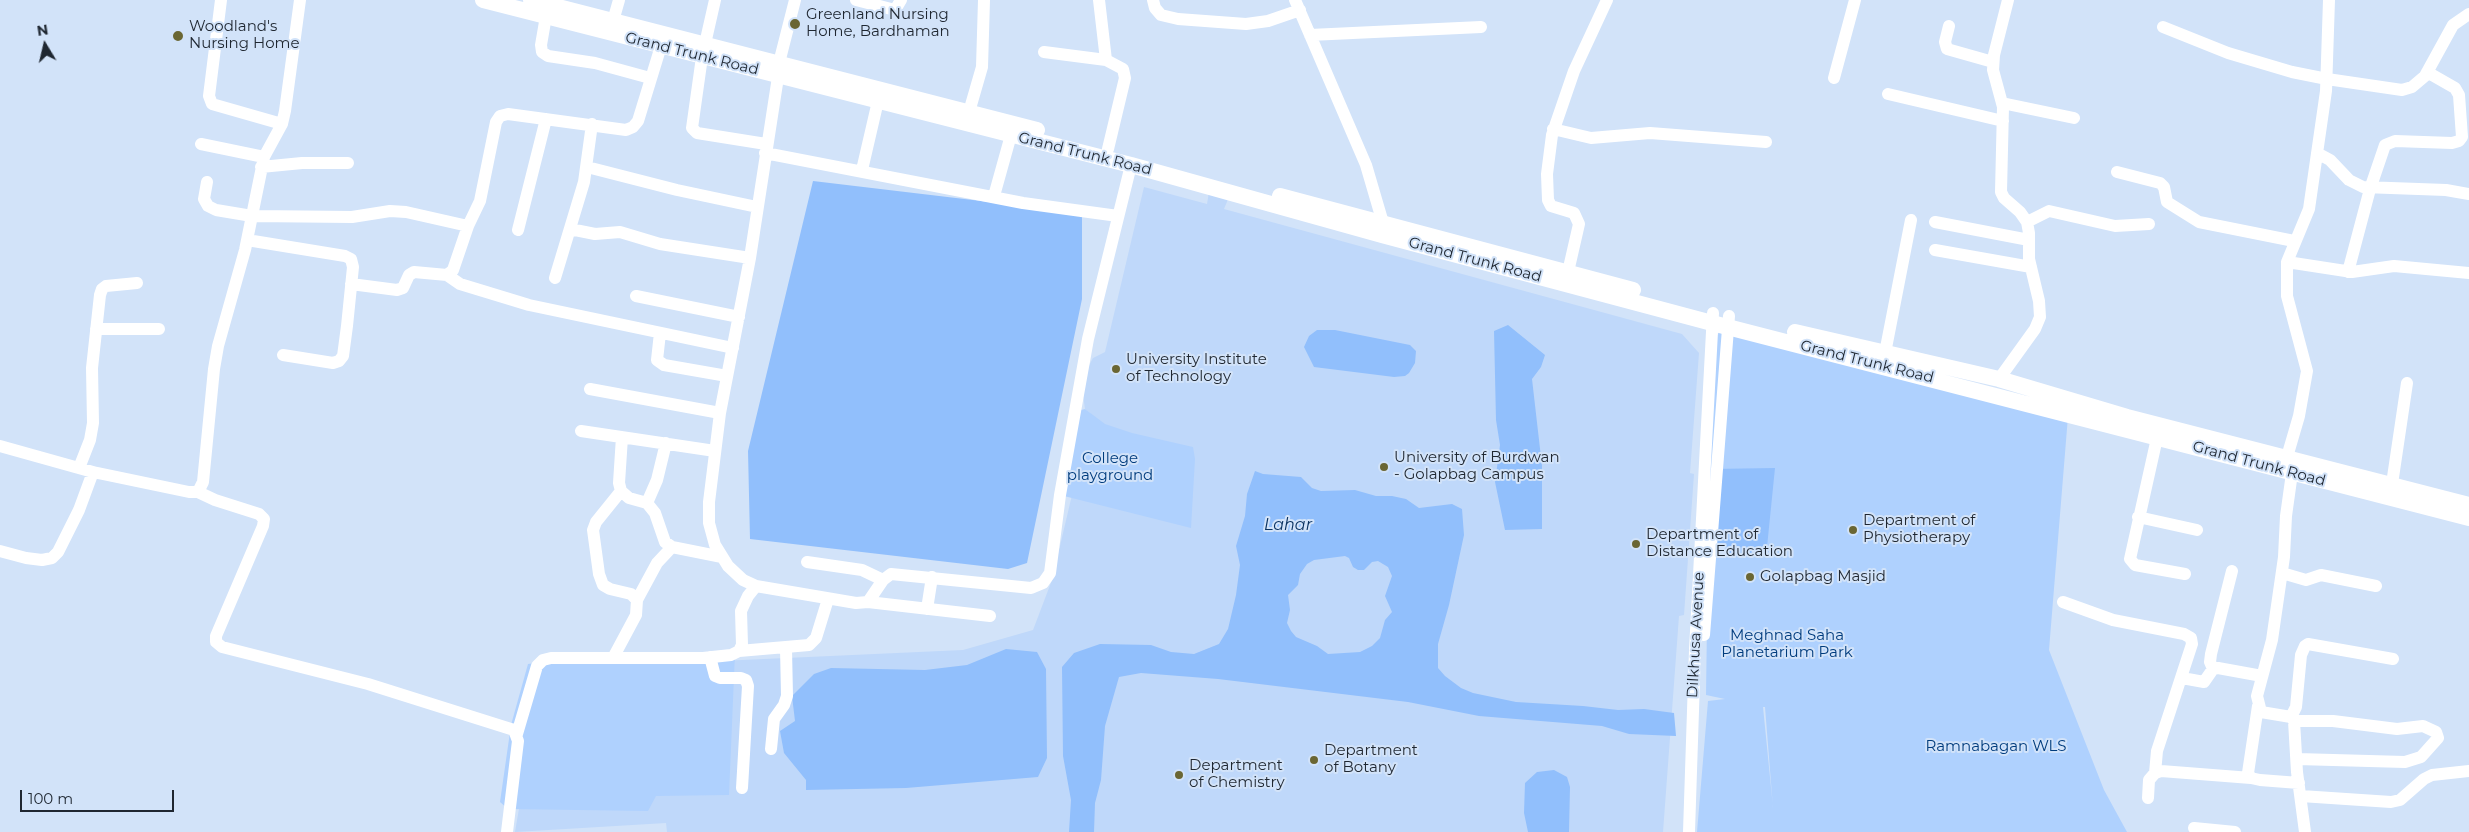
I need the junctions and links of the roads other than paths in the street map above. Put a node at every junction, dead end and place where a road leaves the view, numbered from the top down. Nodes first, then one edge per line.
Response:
1 (221, 0) edge
2 (300, 0) edge
3 (483, 0) edge
4 (531, 0) edge
5 (619, 0) edge
6 (715, 0) edge
7 (795, 0) edge
8 (856, 0) edge
9 (901, 0) edge
10 (984, 0) edge
11 (1099, 0) edge
12 (1153, 0) edge
13 (1607, 0) edge
14 (1855, 0) edge
15 (2008, 0) edge
16 (2329, 0) edge
17 (1298, 5) edge
18 (2469, 14) edge
19 (546, 16) junction
20 (613, 21) junction
21 (1949, 26) dead end
22 (1481, 27) dead end
23 (2164, 27) dead end
24 (1310, 35) junction
25 (660, 46) junction
26 (704, 50) junction
27 (1044, 52) dead end
28 (1106, 60) junction
29 (1993, 62) junction
30 (779, 70) junction
31 (2427, 72) junction
32 (650, 78) junction
33 (1834, 78) dead end
34 (2327, 80) junction
35 (1888, 94) dead end
36 (878, 101) junction
37 (2002, 103) junction
38 (969, 112) junction
39 (2074, 118) dead end
40 (546, 119) junction
41 (2003, 121) junction
42 (282, 124) junction
43 (592, 124) junction
44 (1553, 129) junction
45 (1011, 135) junction
46 (1766, 142) dead end
47 (201, 144) dead end
48 (766, 148) junction
49 (1108, 149) junction
50 (2317, 153) junction
51 (262, 162) junction
52 (348, 163) dead end
53 (1131, 165) junction
54 (587, 167) junction
55 (862, 170) junction
56 (2117, 172) dead end
57 (207, 182) dead end
58 (2370, 189) junction
59 (2469, 194) edge
60 (994, 196) junction
61 (758, 207) junction
62 (252, 216) junction
63 (1118, 216) junction
64 (1911, 220) dead end
65 (1935, 222) dead end
66 (2027, 222) junction
67 (2149, 224) dead end
68 (468, 226) junction
69 (570, 229) junction
70 (1383, 229) junction
71 (518, 230) dead end
72 (247, 240) junction
73 (2029, 240) junction
74 (2294, 241) junction
75 (1935, 250) dead end
76 (750, 258) junction
77 (2287, 262) junction
78 (2031, 267) junction
79 (1568, 272) junction
80 (2348, 272) junction
81 (2469, 273) edge
82 (447, 275) junction
83 (555, 278) dead end
84 (137, 283) dead end
85 (351, 284) junction
86 (636, 296) dead end
87 (739, 317) junction
88 (1721, 319) junction
89 (96, 329) junction
90 (158, 329) dead end
91 (660, 333) junction
92 (732, 348) junction
93 (1885, 353) junction
94 (283, 355) dead end
95 (727, 376) junction
96 (1999, 379) junction
97 (2407, 382) dead end
98 (590, 389) dead end
99 (720, 413) junction
100 (581, 431) dead end
101 (622, 437) junction
102 (2157, 438) junction
103 (666, 443) junction
104 (0, 446) edge
105 (714, 451) junction
106 (2287, 457) junction
107 (79, 468) junction
108 (92, 472) junction
109 (2292, 473) junction
110 (2392, 484) junction
111 (621, 491) junction
112 (198, 492) junction
113 (647, 503) junction
114 (2469, 504) edge
115 (2138, 517) junction
116 (2469, 518) edge
117 (2197, 530) dead end
118 (672, 547) junction
119 (0, 551) edge
120 (722, 557) junction
121 (807, 562) dead end
122 (2232, 571) dead end
123 (2282, 573) junction
124 (2184, 574) dead end
125 (932, 577) junction
126 (883, 580) junction
127 (756, 586) junction
128 (2376, 586) dead end
129 (828, 599) junction
130 (638, 600) junction
131 (868, 602) junction
132 (2063, 602) dead end
133 (927, 609) junction
134 (990, 616) dead end
135 (786, 648) junction
136 (739, 651) junction
137 (710, 657) junction
138 (612, 658) junction
139 (2393, 659) dead end
140 (2213, 669) junction
141 (2262, 676) junction
142 (2182, 678) junction
143 (2258, 706) junction
144 (2293, 719) junction
145 (517, 734) junction
146 (771, 749) dead end
147 (2297, 759) junction
148 (2469, 771) edge
149 (2155, 773) junction
150 (2251, 778) junction
151 (742, 788) dead end
152 (2300, 790) junction
153 (2148, 798) dead end
154 (2194, 828) dead end
155 (508, 832) edge
156 (1689, 832) edge
157 (2235, 832) edge
158 (2306, 832) edge

1 - 42 street
2 - 42 street
3 - 19 main road, Grand Trunk Road
4 - 20 main road, Grand Trunk Road
5 - 20 street
6 - 26 street
7 - 30 street
8 - 9 street
10 - 38 street
11 - 28 street
12 - 17 street
13 - 44 street
14 - 33 street
15 - 29 street
16 - 34 street
17 - 24 street
18 - 31 street
19 - 25 main road, Grand Trunk Road
19 - 32 street
20 - 26 main road, Grand Trunk Road
21 - 29 street
22 - 24 street
23 - 34 street
24 - 70 street
25 - 26 main road, Grand Trunk Road
25 - 32 street
26 - 30 main road, Grand Trunk Road
26 - 48 street
27 - 28 street
28 - 49 street
29 - 37 street
30 - 36 main road, Grand Trunk Road
30 - 38 main road, Grand Trunk Road
30 - 48 street
31 - 34 street
31 - 58 street
32 - 43 street
34 - 50 street
35 - 41 street
36 - 45 main road, Grand Trunk Road
36 - 55 street
37 - 39 street
37 - 41 street
38 - 49 main road, Grand Trunk Road
40 - 43 street
40 - 68 street
40 - 71 street
41 - 66 street
42 - 51 street
43 - 54 street
44 - 46 street
44 - 79 street
45 - 53 main road, Grand Trunk Road
45 - 60 street
47 - 51 street
48 - 55 street
48 - 61 street
49 - 70 main road, Grand Trunk Road
50 - 58 street
50 - 74 street
51 - 52 street
51 - 62 street
53 - 63 street
53 - 70 main road, Grand Trunk Road
54 - 61 street
54 - 69 street
55 - 60 street
56 - 74 street
57 - 62 street
58 - 59 street
58 - 80 street
60 - 63 street
61 - 76 street
62 - 68 street
62 - 72 street
63 - 125 street
64 - 93 street
65 - 73 street
66 - 67 street
66 - 73 street
68 - 82 street
69 - 76 street
69 - 83 street
70 - 79 main road, Grand Trunk Road
70 - 88 main road, Grand Trunk Road
72 - 85 street
72 - 112 street
73 - 78 street
74 - 77 street
75 - 78 street
76 - 87 street
77 - 80 street
77 - 106 street
78 - 96 street
79 - 88 main road, Grand Trunk Road
80 - 81 street
82 - 85 street
82 - 91 street
84 - 89 street
85 - 94 street
86 - 87 street
87 - 92 street
88 - 93 main road, Grand Trunk Road
88 - 102 main road, Grand Trunk Road
88 - 156 street, Dilkhusa Avenue
89 - 90 street
89 - 107 street
91 - 92 street
91 - 95 street
92 - 95 street
93 - 96 main road, Grand Trunk Road
95 - 99 street
96 - 106 main road, Grand Trunk Road
97 - 110 street
98 - 99 street
99 - 105 street
100 - 101 street
101 - 103 street
101 - 111 street
102 - 109 main road, Grand Trunk Road
102 - 115 street
103 - 105 street
103 - 113 street
104 - 107 street
105 - 120 street
106 - 110 main road, Grand Trunk Road
107 - 108 street
108 - 112 street
108 - 119 street
109 - 116 main road, Grand Trunk Road
109 - 123 street
110 - 114 main road, Grand Trunk Road
111 - 113 street
111 - 130 street
112 - 145 street
113 - 118 street
115 - 117 street
115 - 124 street
118 - 120 street
118 - 130 street
120 - 127 street
121 - 126 street
122 - 140 street
123 - 128 street
123 - 141 street
125 - 126 street
125 - 133 street
126 - 131 street
127 - 129 street
127 - 136 street
129 - 131 street
129 - 135 street
130 - 138 street
131 - 133 street
132 - 142 street
133 - 134 street
135 - 136 street
135 - 146 street
136 - 137 street
137 - 138 street
137 - 151 street
138 - 145 street
139 - 144 street
140 - 141 street
140 - 142 street
141 - 143 street
142 - 149 street
143 - 144 street
143 - 150 street
144 - 147 street
144 - 147 street
145 - 155 street
147 - 152 street
148 - 152 street
149 - 150 street
149 - 153 street
150 - 152 street
152 - 158 street
154 - 157 street

